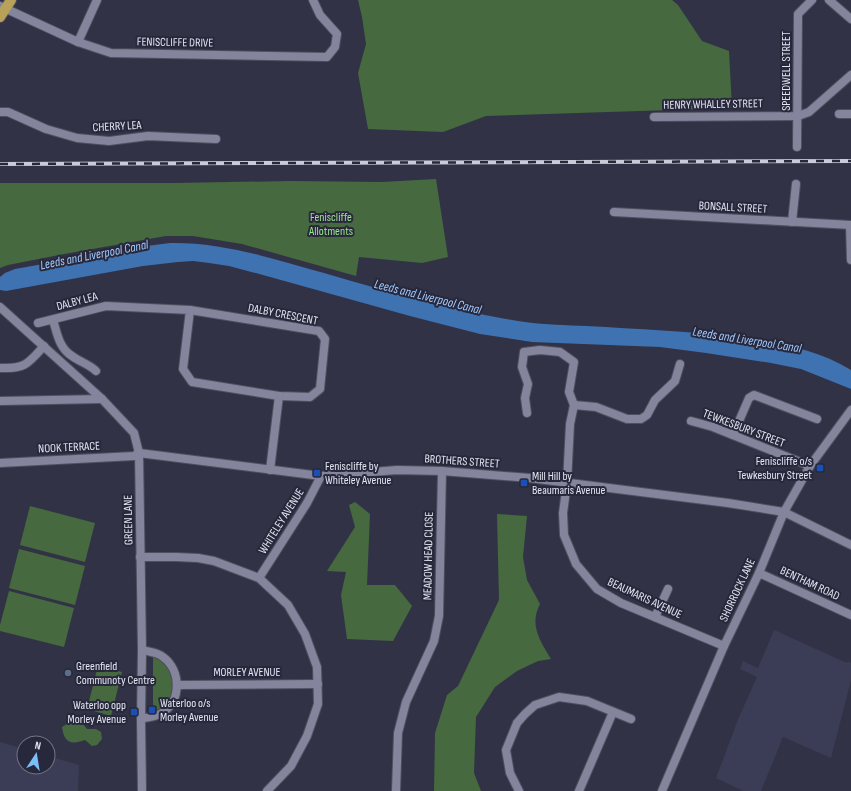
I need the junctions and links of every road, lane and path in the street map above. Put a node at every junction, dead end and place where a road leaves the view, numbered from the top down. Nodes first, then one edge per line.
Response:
1 (10, 0) edge
2 (98, 0) edge
3 (313, 0) edge
4 (812, 0) edge
5 (829, 0) edge
6 (2, 11) edge
7 (851, 20) edge
8 (78, 42) junction
9 (851, 75) edge
10 (0, 112) edge
11 (839, 114) dead end
12 (851, 114) edge
13 (798, 116) junction
14 (654, 117) dead end
15 (216, 139) dead end
16 (797, 147) dead end
17 (796, 184) dead end
18 (614, 212) dead end
19 (792, 222) junction
20 (850, 225) edge
21 (851, 260) edge
22 (106, 306) joint
23 (0, 307) edge
24 (190, 310) junction
25 (53, 320) junction
26 (38, 323) dead end
27 (44, 346) junction
28 (680, 364) dead end
29 (0, 368) edge
30 (96, 370) dead end
31 (279, 396) junction
32 (102, 399) junction
33 (0, 401) edge
34 (574, 405) junction
35 (851, 410) edge
36 (526, 412) dead end
37 (817, 419) dead end
38 (691, 421) dead end
39 (733, 435) junction
40 (139, 453) junction
41 (0, 463) edge
42 (810, 466) junction
43 (270, 470) junction
44 (442, 471) junction
45 (322, 476) junction
46 (567, 483) junction
47 (784, 512) junction
48 (851, 545) edge
49 (140, 557) junction
50 (759, 573) junction
51 (259, 578) junction
52 (668, 589) dead end
53 (851, 615) edge
54 (655, 617) junction
55 (724, 646) junction
56 (142, 650) junction
57 (318, 684) junction
58 (177, 685) junction
59 (613, 712) junction
60 (141, 719) junction
61 (631, 719) dead end
62 (142, 791) edge
63 (267, 791) edge
64 (396, 791) edge
65 (519, 791) edge
66 (579, 791) edge
67 (662, 791) edge

1 - 6 main road
2 - 8 street
3 - 8 street, FENISCLIFFE DRIVE
4 - 13 street, SPEEDWELL STREET
5 - 7 street
6 - 8 street, FENISCLIFFE DRIVE
9 - 13 street
10 - 15 street, CHERRY LEA
11 - 12 street
13 - 14 street, HENRY WHALLEY STREET
13 - 16 street, SPEEDWELL STREET
17 - 19 street
18 - 19 street, BONSALL STREET
19 - 20 street, BONSALL STREET
20 - 21 street
22 - 24 street, DALBY CRESCENT
22 - 25 street, DALBY LEA
23 - 27 street, GREEN LANE
24 - 31 street, DALBY CRESCENT
24 - 31 street, DALBY CRESCENT
25 - 26 street, DALBY LEA
25 - 30 street, DALBY LEA
27 - 29 street
27 - 32 street, GREEN LANE
28 - 34 street
31 - 43 street
32 - 33 street
32 - 40 street, GREEN LANE
34 - 36 street
34 - 46 street, BEAUMARIS AVENUE
35 - 42 street, SHORROCK LANE
37 - 39 street
38 - 39 street, TEWKESBURY STREET
39 - 42 street, TEWKESBURY STREET
40 - 41 street, NOOK TERRACE
40 - 43 street, BROTHERS STREET
40 - 49 street, GREEN LANE
42 - 47 street, SHORROCK LANE
43 - 45 street, BROTHERS STREET
44 - 45 street, BROTHERS STREET
44 - 46 street, BROTHERS STREET
44 - 64 street, MEADOW HEAD CLOSE
45 - 51 street, WHITELEY AVENUE
46 - 47 street, BROTHERS STREET
46 - 54 street, BEAUMARIS AVENUE
47 - 48 street, BROTHERS STREET
47 - 50 street, SHORROCK LANE
49 - 51 street
49 - 56 street, GREEN LANE
50 - 53 street, BENTHAM ROAD
50 - 55 street, SHORROCK LANE
51 - 57 street
52 - 54 street
54 - 55 street, BEAUMARIS AVENUE
55 - 67 street, SHORROCK LANE
56 - 58 street
56 - 60 street, GREEN LANE
57 - 58 street, MORLEY AVENUE
57 - 63 street
58 - 60 street
59 - 61 street
59 - 65 street
59 - 66 street
60 - 62 street, GREEN LANE

